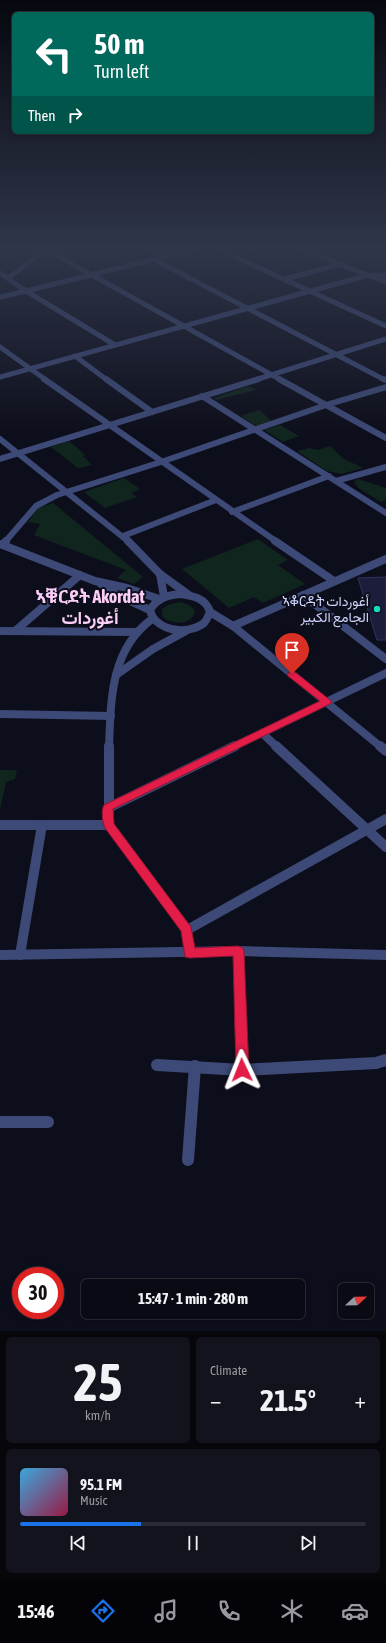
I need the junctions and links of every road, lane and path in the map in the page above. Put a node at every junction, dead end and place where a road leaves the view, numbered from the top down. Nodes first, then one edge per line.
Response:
1 (61, 312) edge
2 (161, 312) edge
3 (234, 312) edge
4 (258, 312) edge
5 (355, 312) edge
6 (184, 325) junction
7 (386, 326) edge
8 (386, 339) edge
9 (115, 345) junction
10 (0, 347) edge
11 (337, 355) junction
12 (75, 356) junction
13 (29, 369) junction
14 (272, 375) junction
15 (0, 377) edge
16 (386, 380) edge
17 (386, 387) edge
18 (202, 396) junction
19 (326, 405) junction
20 (152, 412) junction
21 (108, 425) junction
22 (254, 430) junction
23 (386, 438) edge
24 (0, 439) edge
25 (18, 453) junction
26 (0, 459) edge
27 (161, 462) junction
28 (386, 467) edge
29 (329, 476) junction
30 (336, 481) junction
31 (68, 492) junction
32 (216, 500) junction
33 (232, 512) junction
34 (386, 513) edge
35 (123, 536) junction
36 (1, 544) edge
37 (386, 559) edge
38 (160, 574) junction
39 (80, 575) junction
40 (95, 581) junction
41 (334, 581) junction
42 (189, 595) junction
43 (303, 596) junction
44 (162, 598) junction
45 (150, 610) junction
46 (210, 612) junction
47 (152, 619) junction
48 (233, 626) junction
49 (189, 629) junction
50 (0, 631) edge
51 (15, 631) junction
52 (137, 632) junction
53 (386, 659) edge
54 (386, 673) edge
55 (116, 675) junction
56 (327, 702) junction
57 (0, 714) edge
58 (111, 716) junction
59 (262, 733) junction
60 (386, 751) edge
61 (108, 808) junction
62 (386, 819) edge
63 (0, 825) edge
64 (42, 825) junction
65 (108, 825) junction
66 (368, 828) junction
67 (386, 847) edge
68 (187, 930) junction
69 (238, 951) junction
70 (190, 953) junction
71 (0, 954) edge
72 (20, 955) junction
73 (386, 955) edge
74 (386, 1060) edge
75 (157, 1065) dead end
76 (195, 1066) junction
77 (242, 1070) junction
78 (0, 1122) edge
79 (48, 1122) dead end
80 (188, 1160) dead end

1 - 9 street
2 - 6 street
3 - 6 street
4 - 11 street
5 - 7 street
6 - 9 street
6 - 14 street
8 - 11 street
9 - 12 street
10 - 13 street
11 - 14 street
11 - 16 street
12 - 13 street
12 - 20 street
13 - 15 street
13 - 21 street
14 - 18 street
14 - 19 street
17 - 19 street
18 - 20 street
18 - 22 street
19 - 22 street
19 - 23 street
20 - 21 street
21 - 25 street
21 - 27 street
22 - 27 street
22 - 29 street
24 - 25 street
25 - 26 street
25 - 31 street
27 - 31 street
27 - 32 street
28 - 30 street
29 - 30 street
29 - 33 street
30 - 34 street
31 - 35 street
31 - 36 street
32 - 33 street
32 - 35 street
33 - 41 street
35 - 38 street
36 - 39 street
37 - 41 street
38 - 42 street
38 - 44 street
39 - 40 street
39 - 51 street
40 - 44 street
40 - 45 street
41 - 43 street
42 - 44 street
42 - 46 street
43 - 48 street
43 - 53 street
44 - 45 street
45 - 47 street
46 - 48 street
46 - 49 street
47 - 49 street
47 - 52 street
48 - 56 street
49 - 55 street
50 - 51 street
51 - 52 street
52 - 55 street
54 - 56 street
55 - 58 street
56 - 59 street
56 - 60 street
57 - 58 street
58 - 61 street
59 - 61 street
59 - 66 street
61 - 65 street
62 - 66 street
63 - 64 street
64 - 65 street
64 - 72 street
65 - 68 street
66 - 67 street
66 - 68 street
68 - 70 street
69 - 70 street
69 - 73 street
69 - 77 street
70 - 72 street
71 - 72 street
74 - 77 street
75 - 76 street
76 - 77 street
76 - 80 street
78 - 79 street

